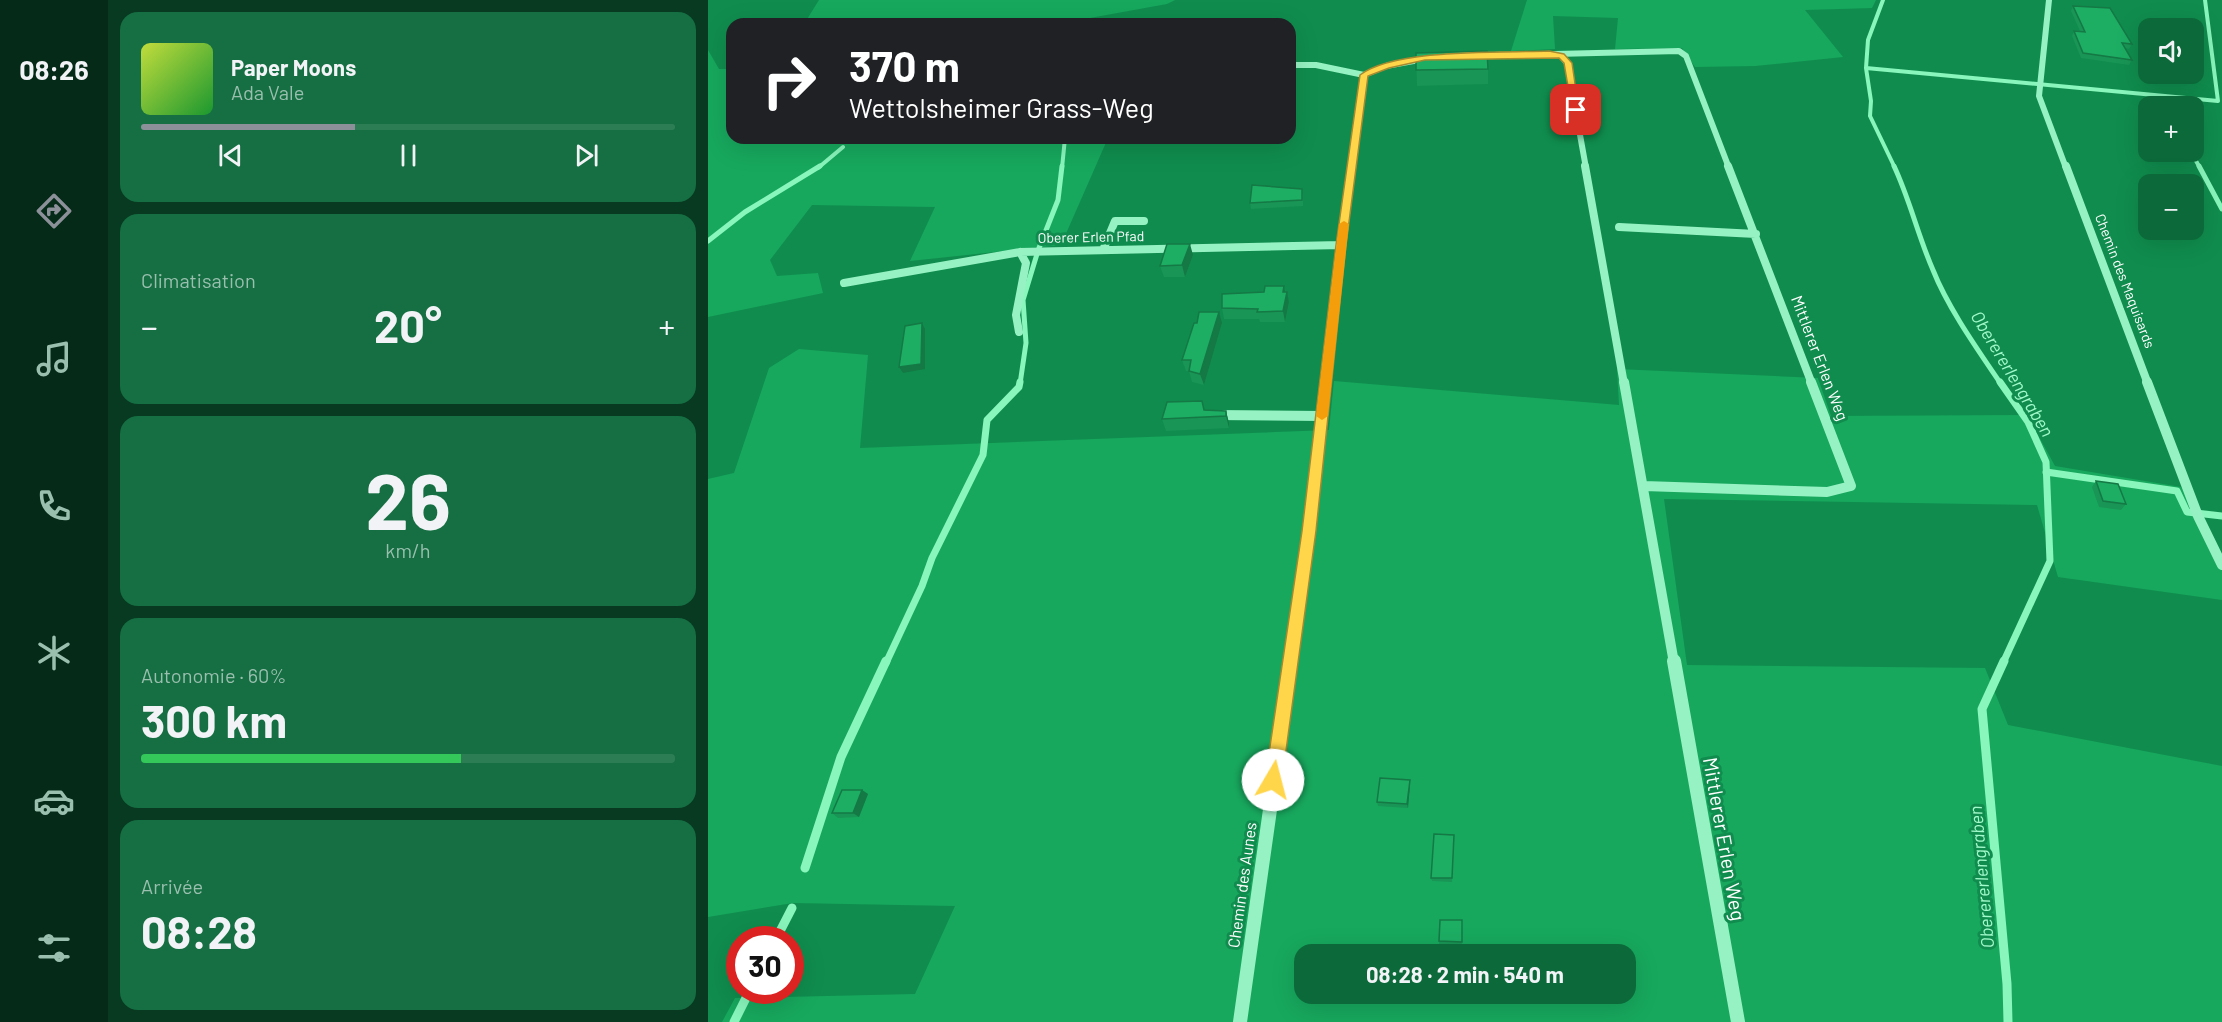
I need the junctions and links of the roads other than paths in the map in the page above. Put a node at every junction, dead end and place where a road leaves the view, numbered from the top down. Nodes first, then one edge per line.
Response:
1 (2049, 0) edge
2 (1470, 56) edge
3 (1562, 56) junction
4 (1436, 57) edge
5 (1296, 65) edge
6 (1364, 75) junction
7 (1144, 221) dead end
8 (1619, 227) dead end
9 (1756, 234) junction
10 (1341, 245) junction
11 (1103, 250) junction
12 (1020, 252) junction
13 (844, 283) dead end
14 (1019, 332) dead end
15 (1212, 415) edge
16 (1322, 416) junction
17 (1644, 486) junction
18 (2222, 565) edge
19 (1240, 1022) edge
20 (1738, 1022) edge

1 - 18 street, Chemin des Maquisards
2 - 3 street
3 - 9 street, Mittlerer Erlen Weg
3 - 17 street, Mittlerer Erlen Weg
4 - 6 street
5 - 6 street
6 - 10 street, Chemin des Aunes
7 - 11 street
8 - 9 street
9 - 17 street, Mittlerer Erlen Weg
10 - 11 street, Oberer Erlen Pfad
10 - 16 street, Chemin des Aunes
11 - 12 street, Oberer Erlen Pfad
12 - 13 street, Oberer Erlen Pfad
12 - 14 street
15 - 16 street
16 - 19 street, Chemin des Aunes
17 - 20 street, Mittlerer Erlen Weg

